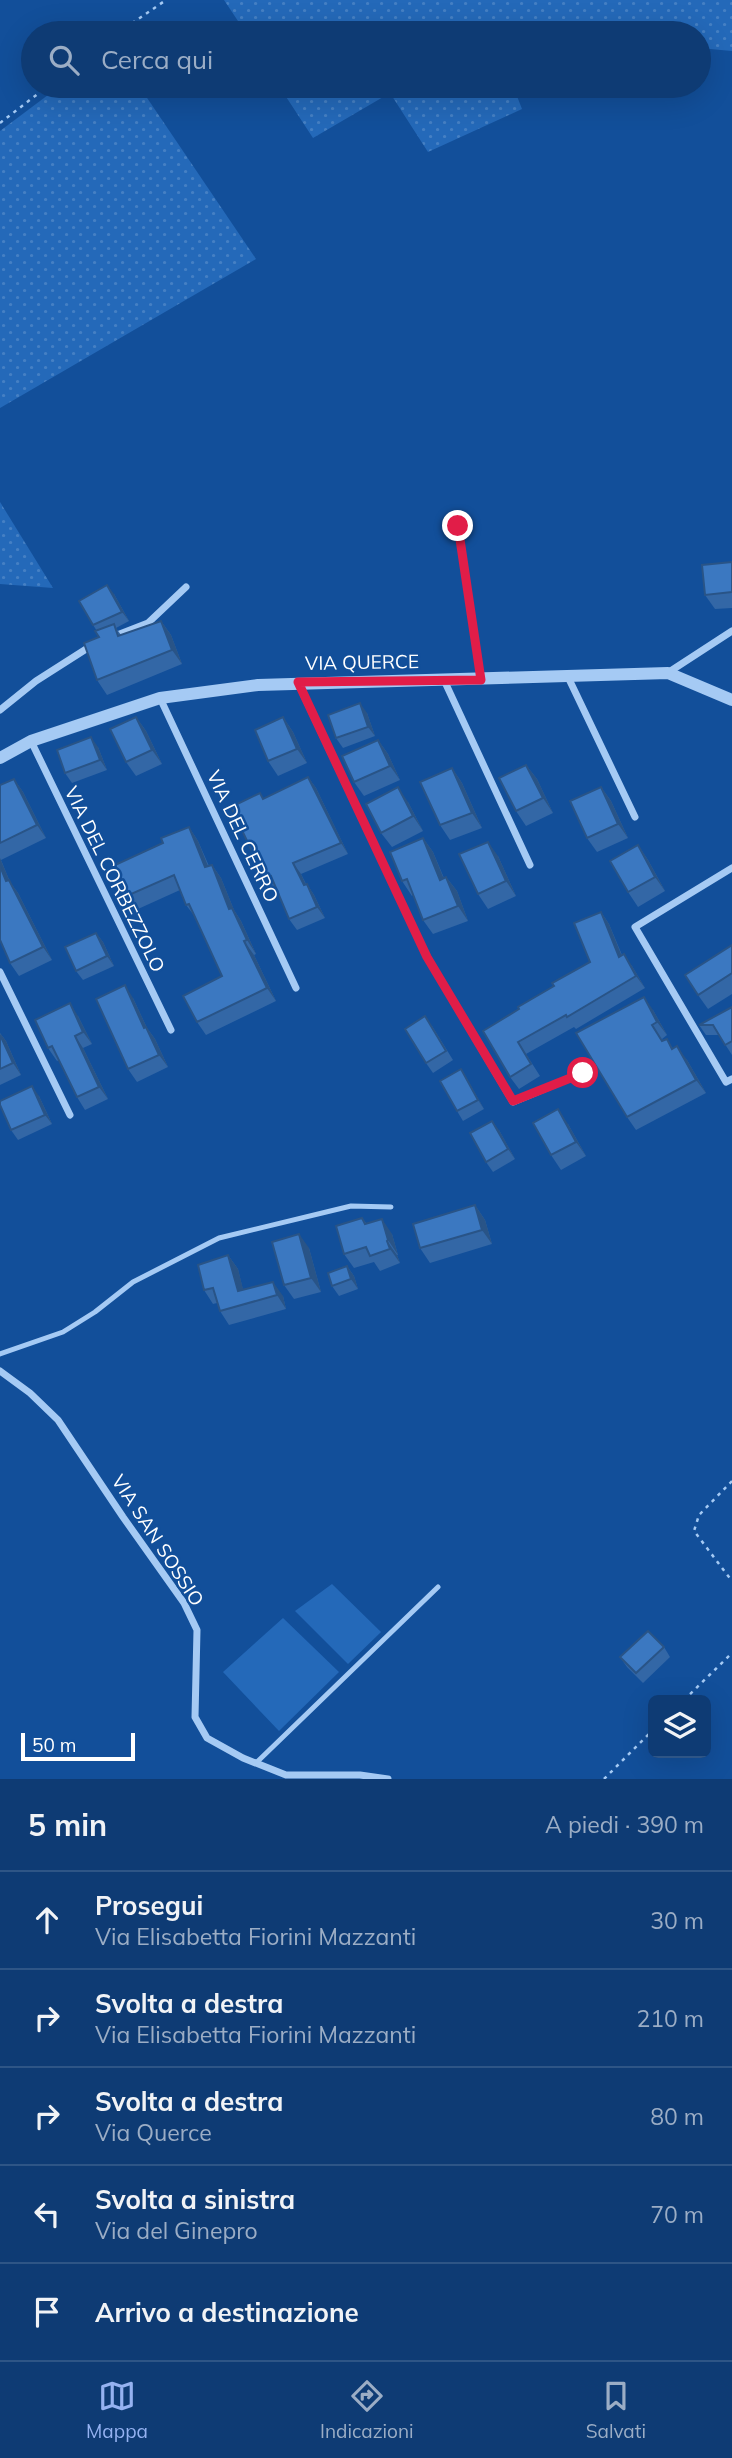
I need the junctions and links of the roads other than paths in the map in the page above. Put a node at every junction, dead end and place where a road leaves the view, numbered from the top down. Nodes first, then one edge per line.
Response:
1 (458, 526) dead end
2 (186, 587) dead end
3 (732, 631) edge
4 (668, 673) junction
5 (568, 677) junction
6 (444, 680) junction
7 (481, 680) junction
8 (298, 682) junction
9 (160, 698) junction
10 (732, 700) edge
11 (0, 710) edge
12 (31, 741) junction
13 (0, 758) edge
14 (635, 817) dead end
15 (530, 865) dead end
16 (732, 868) edge
17 (0, 972) edge
18 (296, 988) dead end
19 (171, 1030) dead end
20 (583, 1073) dead end
21 (732, 1079) edge
22 (70, 1115) dead end
23 (391, 1207) dead end
24 (0, 1354) edge
25 (0, 1371) edge
26 (438, 1587) dead end
27 (256, 1763) junction
28 (388, 1779) edge

1 - 7 street
2 - 11 street
3 - 4 street
4 - 5 street, VIA QUERCE
4 - 10 street, VIA QUERCE
5 - 7 street, VIA QUERCE
5 - 14 street
6 - 7 street, VIA QUERCE
6 - 8 street, VIA QUERCE
6 - 15 street
8 - 9 street, VIA QUERCE
8 - 20 street
9 - 12 street, VIA QUERCE
9 - 18 street, VIA DEL CERRO
12 - 13 street, VIA QUERCE
12 - 19 street, VIA DEL CORBEZZOLO
16 - 21 street
17 - 22 street
23 - 24 lane
25 - 27 street, VIA SAN SOSSIO
26 - 27 lane
27 - 28 street, VIA SAN SOSSIO

